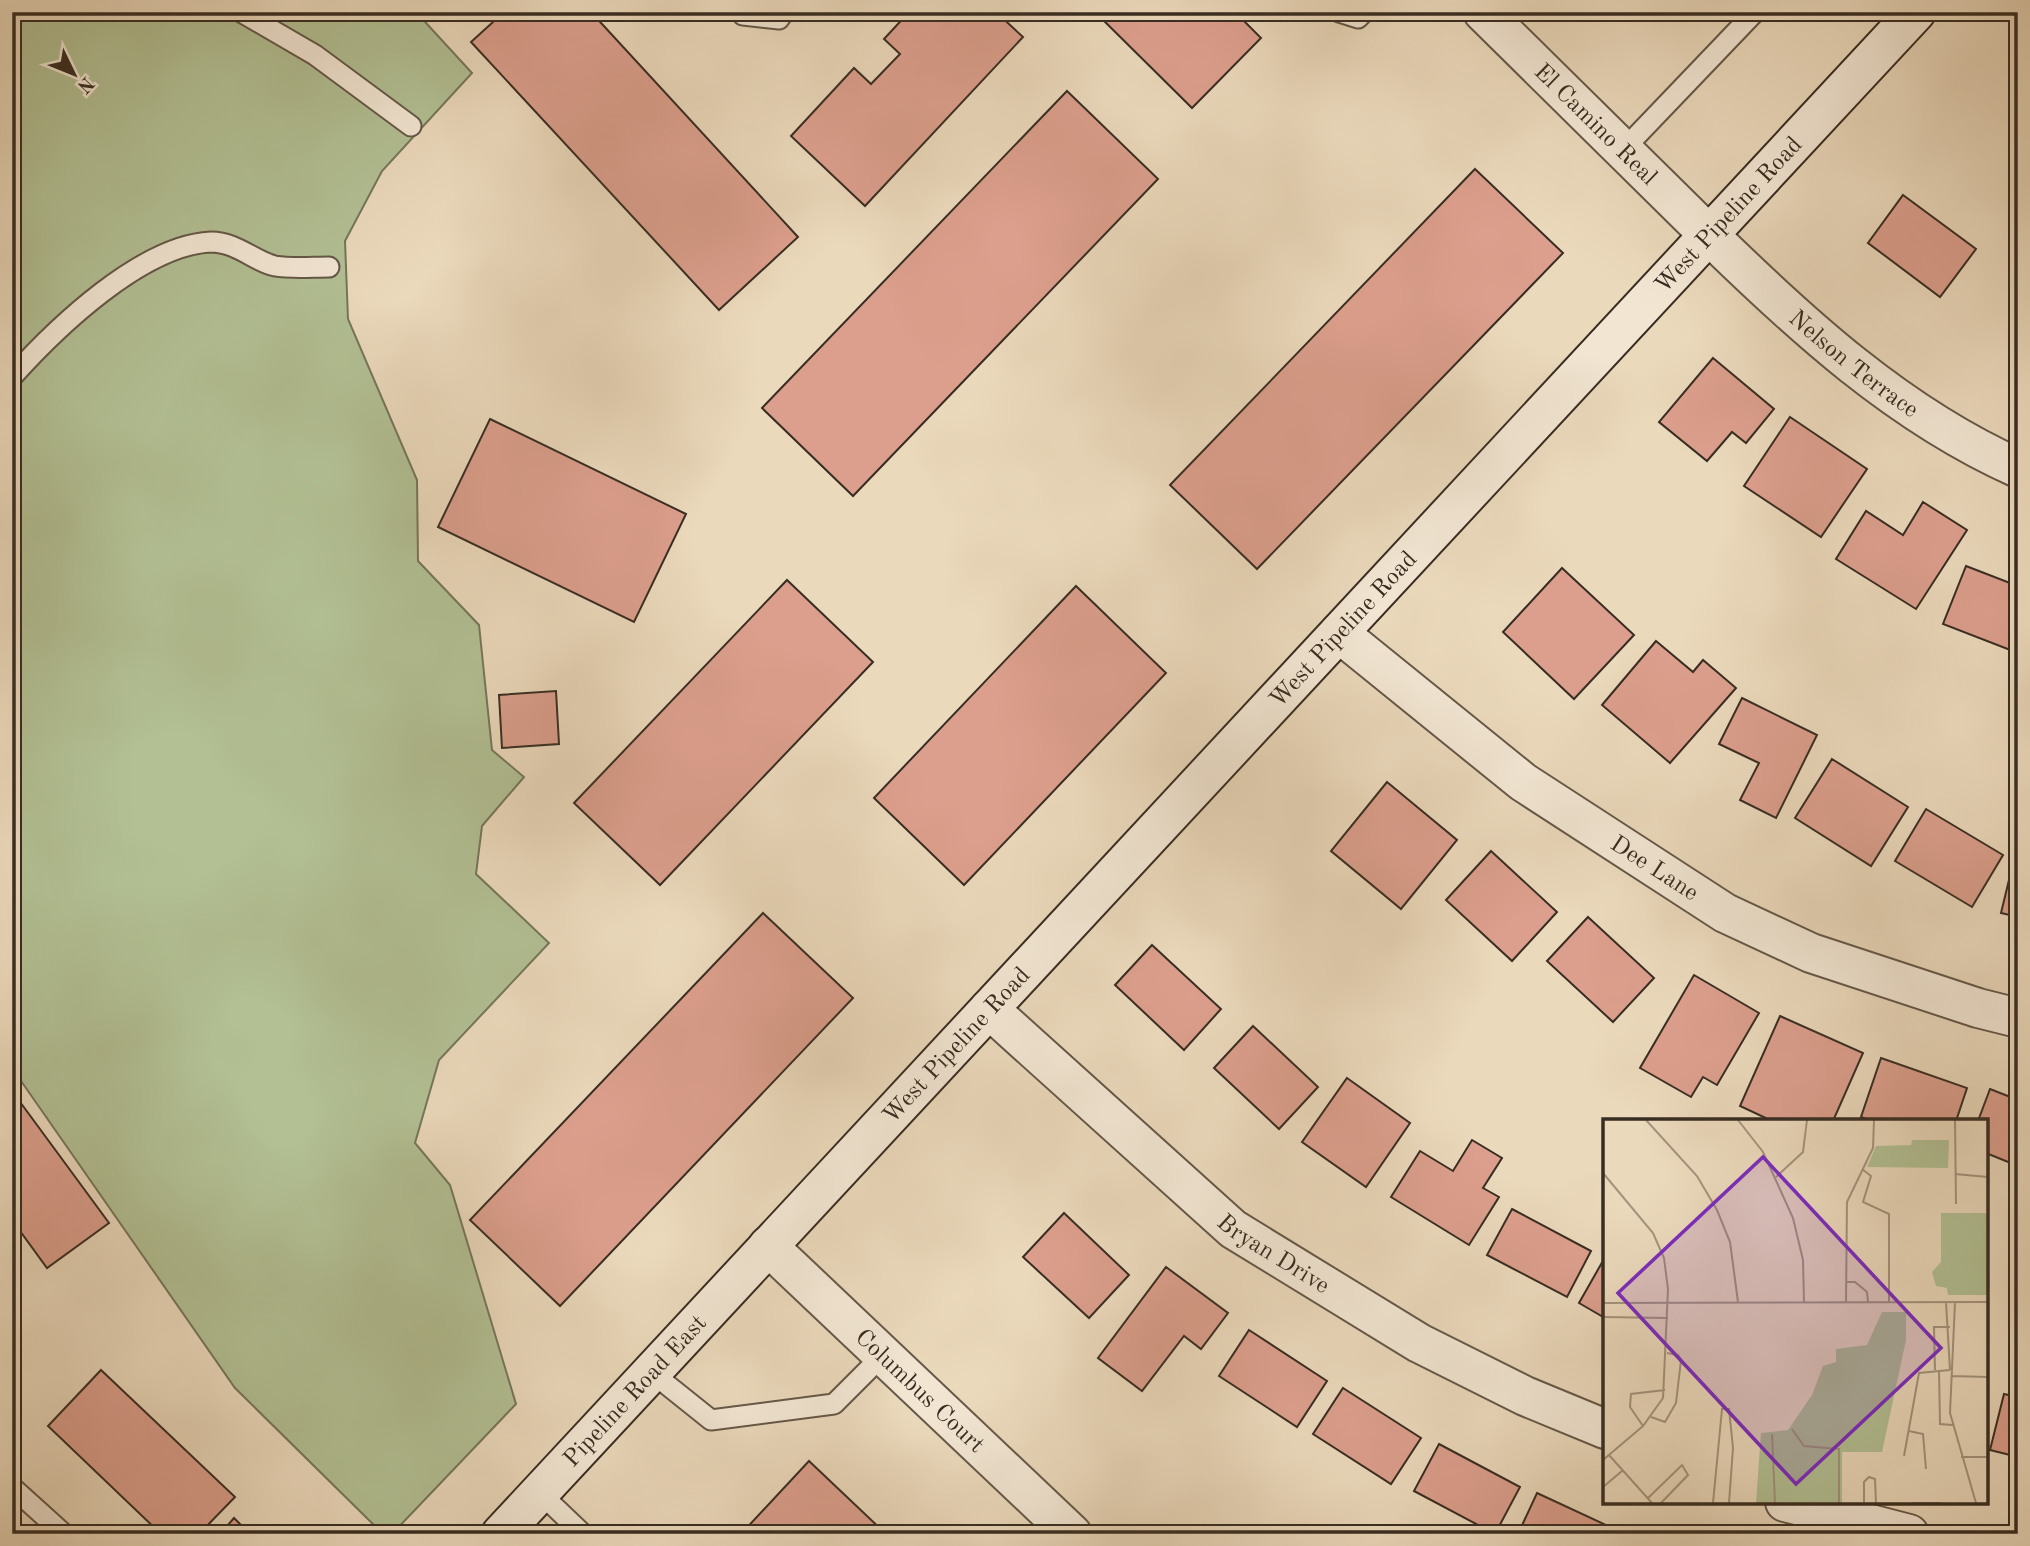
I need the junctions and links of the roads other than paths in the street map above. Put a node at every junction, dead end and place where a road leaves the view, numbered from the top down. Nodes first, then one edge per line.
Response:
1 (241, 12) edge
2 (741, 12) edge
3 (784, 12) edge
4 (1339, 12) edge
5 (1364, 12) edge
6 (1483, 12) edge
7 (1755, 12) edge
8 (1916, 12) edge
9 (411, 126) dead end
10 (1623, 150) junction
11 (1709, 235) junction
12 (329, 267) dead end
13 (12, 377) edge
14 (2018, 468) edge
15 (1339, 633) junction
16 (989, 1009) junction
17 (2018, 1018) edge
18 (768, 1246) junction
19 (883, 1355) junction
20 (651, 1372) junction
21 (1603, 1428) edge
22 (12, 1487) edge
23 (539, 1492) junction
24 (1790, 1504) edge
25 (1848, 1526) edge
26 (64, 1534) edge
27 (500, 1534) edge
28 (583, 1534) edge
29 (1072, 1534) edge
30 (1909, 1534) edge

1 - 9 lane
2 - 3 lane
4 - 5 lane
6 - 10 street, El Camino Real
7 - 10 lane
8 - 11 street, West Pipeline Road
10 - 11 street, El Camino Real
11 - 14 street, Nelson Terrace
11 - 15 street, West Pipeline Road
12 - 13 lane
15 - 16 street, West Pipeline Road
15 - 17 street, Dee Lane
16 - 18 street, West Pipeline Road
16 - 21 street, Bryan Drive
18 - 19 street, Columbus Court
18 - 20 street, Pipeline Road East
19 - 20 lane
19 - 29 street, Columbus Court
20 - 23 street, Pipeline Road East
22 - 26 lane
23 - 27 street, Pipeline Road East
23 - 28 lane
24 - 25 street
25 - 30 street

